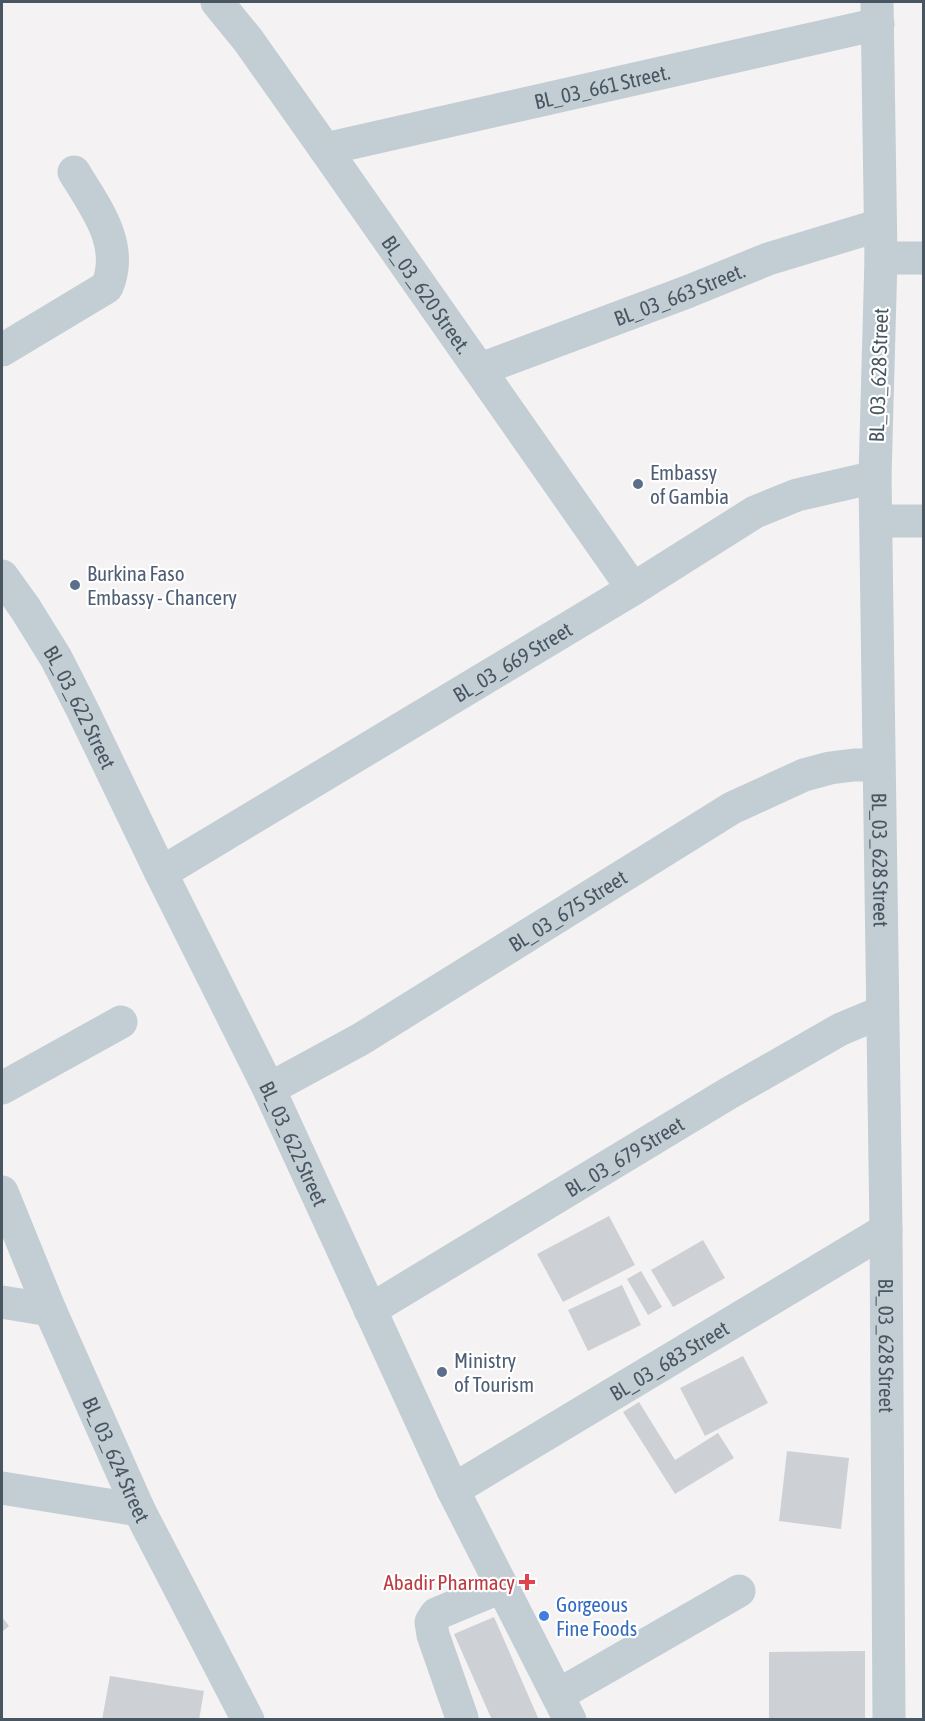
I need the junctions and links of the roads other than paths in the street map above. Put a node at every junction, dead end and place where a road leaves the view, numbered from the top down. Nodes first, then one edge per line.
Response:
1 (217, 2) edge
2 (878, 13) edge
3 (325, 149) junction
4 (74, 172) dead end
5 (880, 225) junction
6 (881, 258) junction
7 (924, 258) edge
8 (2, 350) edge
9 (481, 369) junction
10 (875, 477) junction
11 (876, 521) junction
12 (924, 521) edge
13 (2, 576) edge
14 (633, 589) junction
15 (878, 765) junction
16 (161, 873) junction
17 (882, 1012) junction
18 (121, 1022) dead end
19 (2, 1088) edge
20 (269, 1089) junction
21 (2, 1192) edge
22 (886, 1230) junction
23 (2, 1302) edge
24 (50, 1310) junction
25 (370, 1310) junction
26 (2, 1488) edge
27 (453, 1490) junction
28 (139, 1510) junction
29 (501, 1587) junction
30 (740, 1591) dead end
31 (564, 1707) edge
32 (462, 1718) dead end
33 (248, 1719) edge
34 (889, 1719) edge

1 - 3 street, BL_03_620 Street.
2 - 3 street, BL_03_661 Street.
2 - 5 street, BL_03_628 Street
3 - 9 street, BL_03_620 Street.
4 - 8 street
5 - 6 street, BL_03_628 Street
5 - 9 street, BL_03_663 Street.
6 - 7 street
6 - 10 street, BL_03_628 Street
9 - 14 street, BL_03_620 Street.
10 - 11 street, BL_03_628 Street
10 - 14 street, BL_03_669 Street
11 - 12 street
11 - 15 street, BL_03_628 Street
13 - 16 street, BL_03_622 Street
14 - 16 street, BL_03_669 Street
15 - 17 street, BL_03_628 Street
15 - 20 street, BL_03_675 Street
16 - 20 street, BL_03_622 Street
17 - 22 street, BL_03_628 Street
17 - 25 street, BL_03_679 Street
18 - 19 street
20 - 25 street, BL_03_622 Street
21 - 24 street, BL_03_624 Street
22 - 27 street, BL_03_683 Street
22 - 34 street, BL_03_628 Street
23 - 24 street
24 - 28 street, BL_03_624 Street
25 - 27 street, BL_03_622 Street
26 - 28 street
27 - 29 street, BL_03_622 Street
28 - 33 street, BL_03_624 Street
29 - 31 street, BL_03_622 Street
29 - 32 street
30 - 31 street

